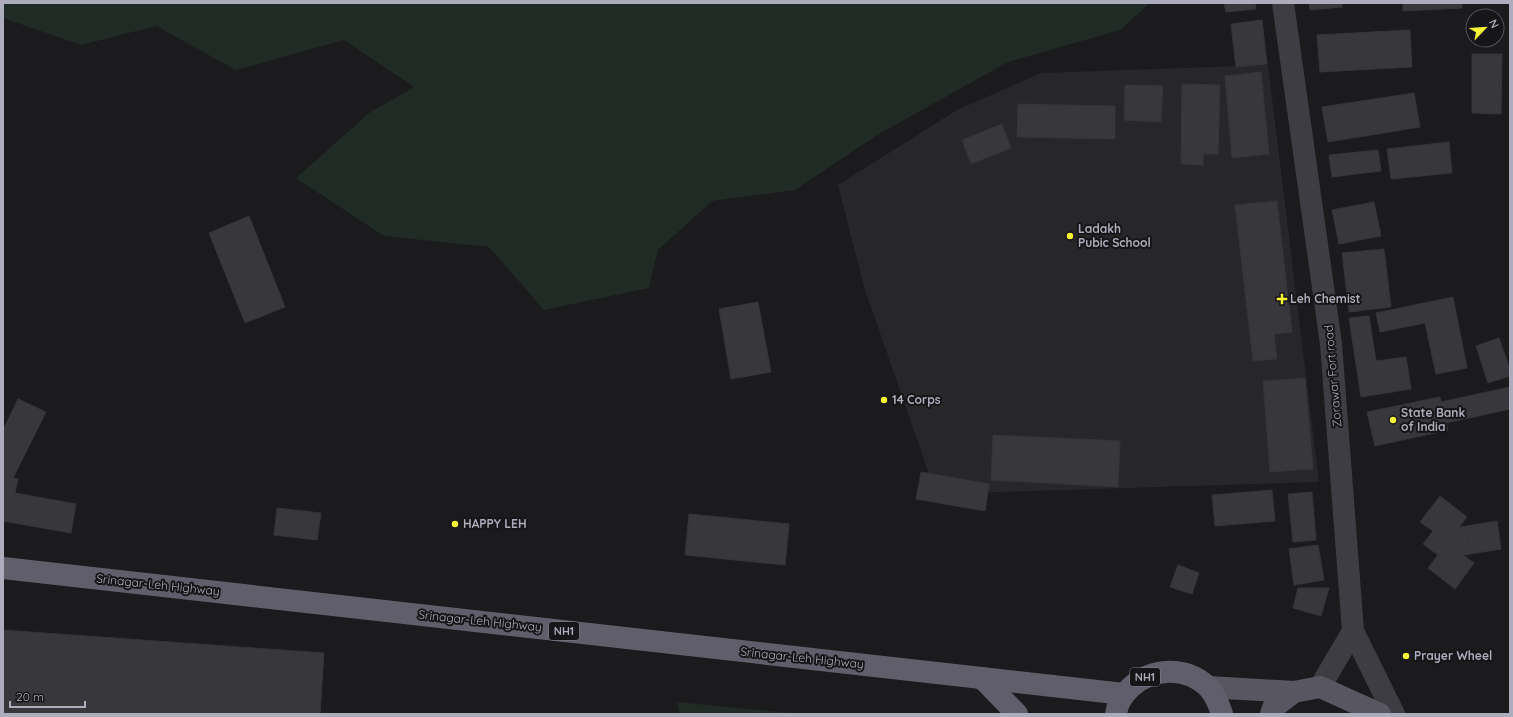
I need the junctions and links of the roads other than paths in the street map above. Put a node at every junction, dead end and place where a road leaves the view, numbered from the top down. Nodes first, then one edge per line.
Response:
1 (1282, 3) edge
2 (3, 568) edge
3 (1353, 631) junction
4 (982, 678) junction
5 (1208, 687) junction
6 (1320, 687) junction
7 (1294, 692) junction
8 (1124, 694) junction
9 (1017, 714) edge
10 (1116, 714) edge
11 (1222, 714) edge
12 (1270, 714) edge
13 (1380, 714) edge
14 (1394, 714) edge

1 - 3 street, Zorawar Fort road
2 - 4 highway, Srinagar-Leh Highway / NH1
3 - 6 street
3 - 14 street
4 - 8 highway, Srinagar-Leh Highway / NH1
4 - 9 highway
5 - 7 main road
5 - 8 highway, NH1
5 - 11 highway, NH1
6 - 7 main road
6 - 13 main road
7 - 12 main road
8 - 10 highway, NH1

